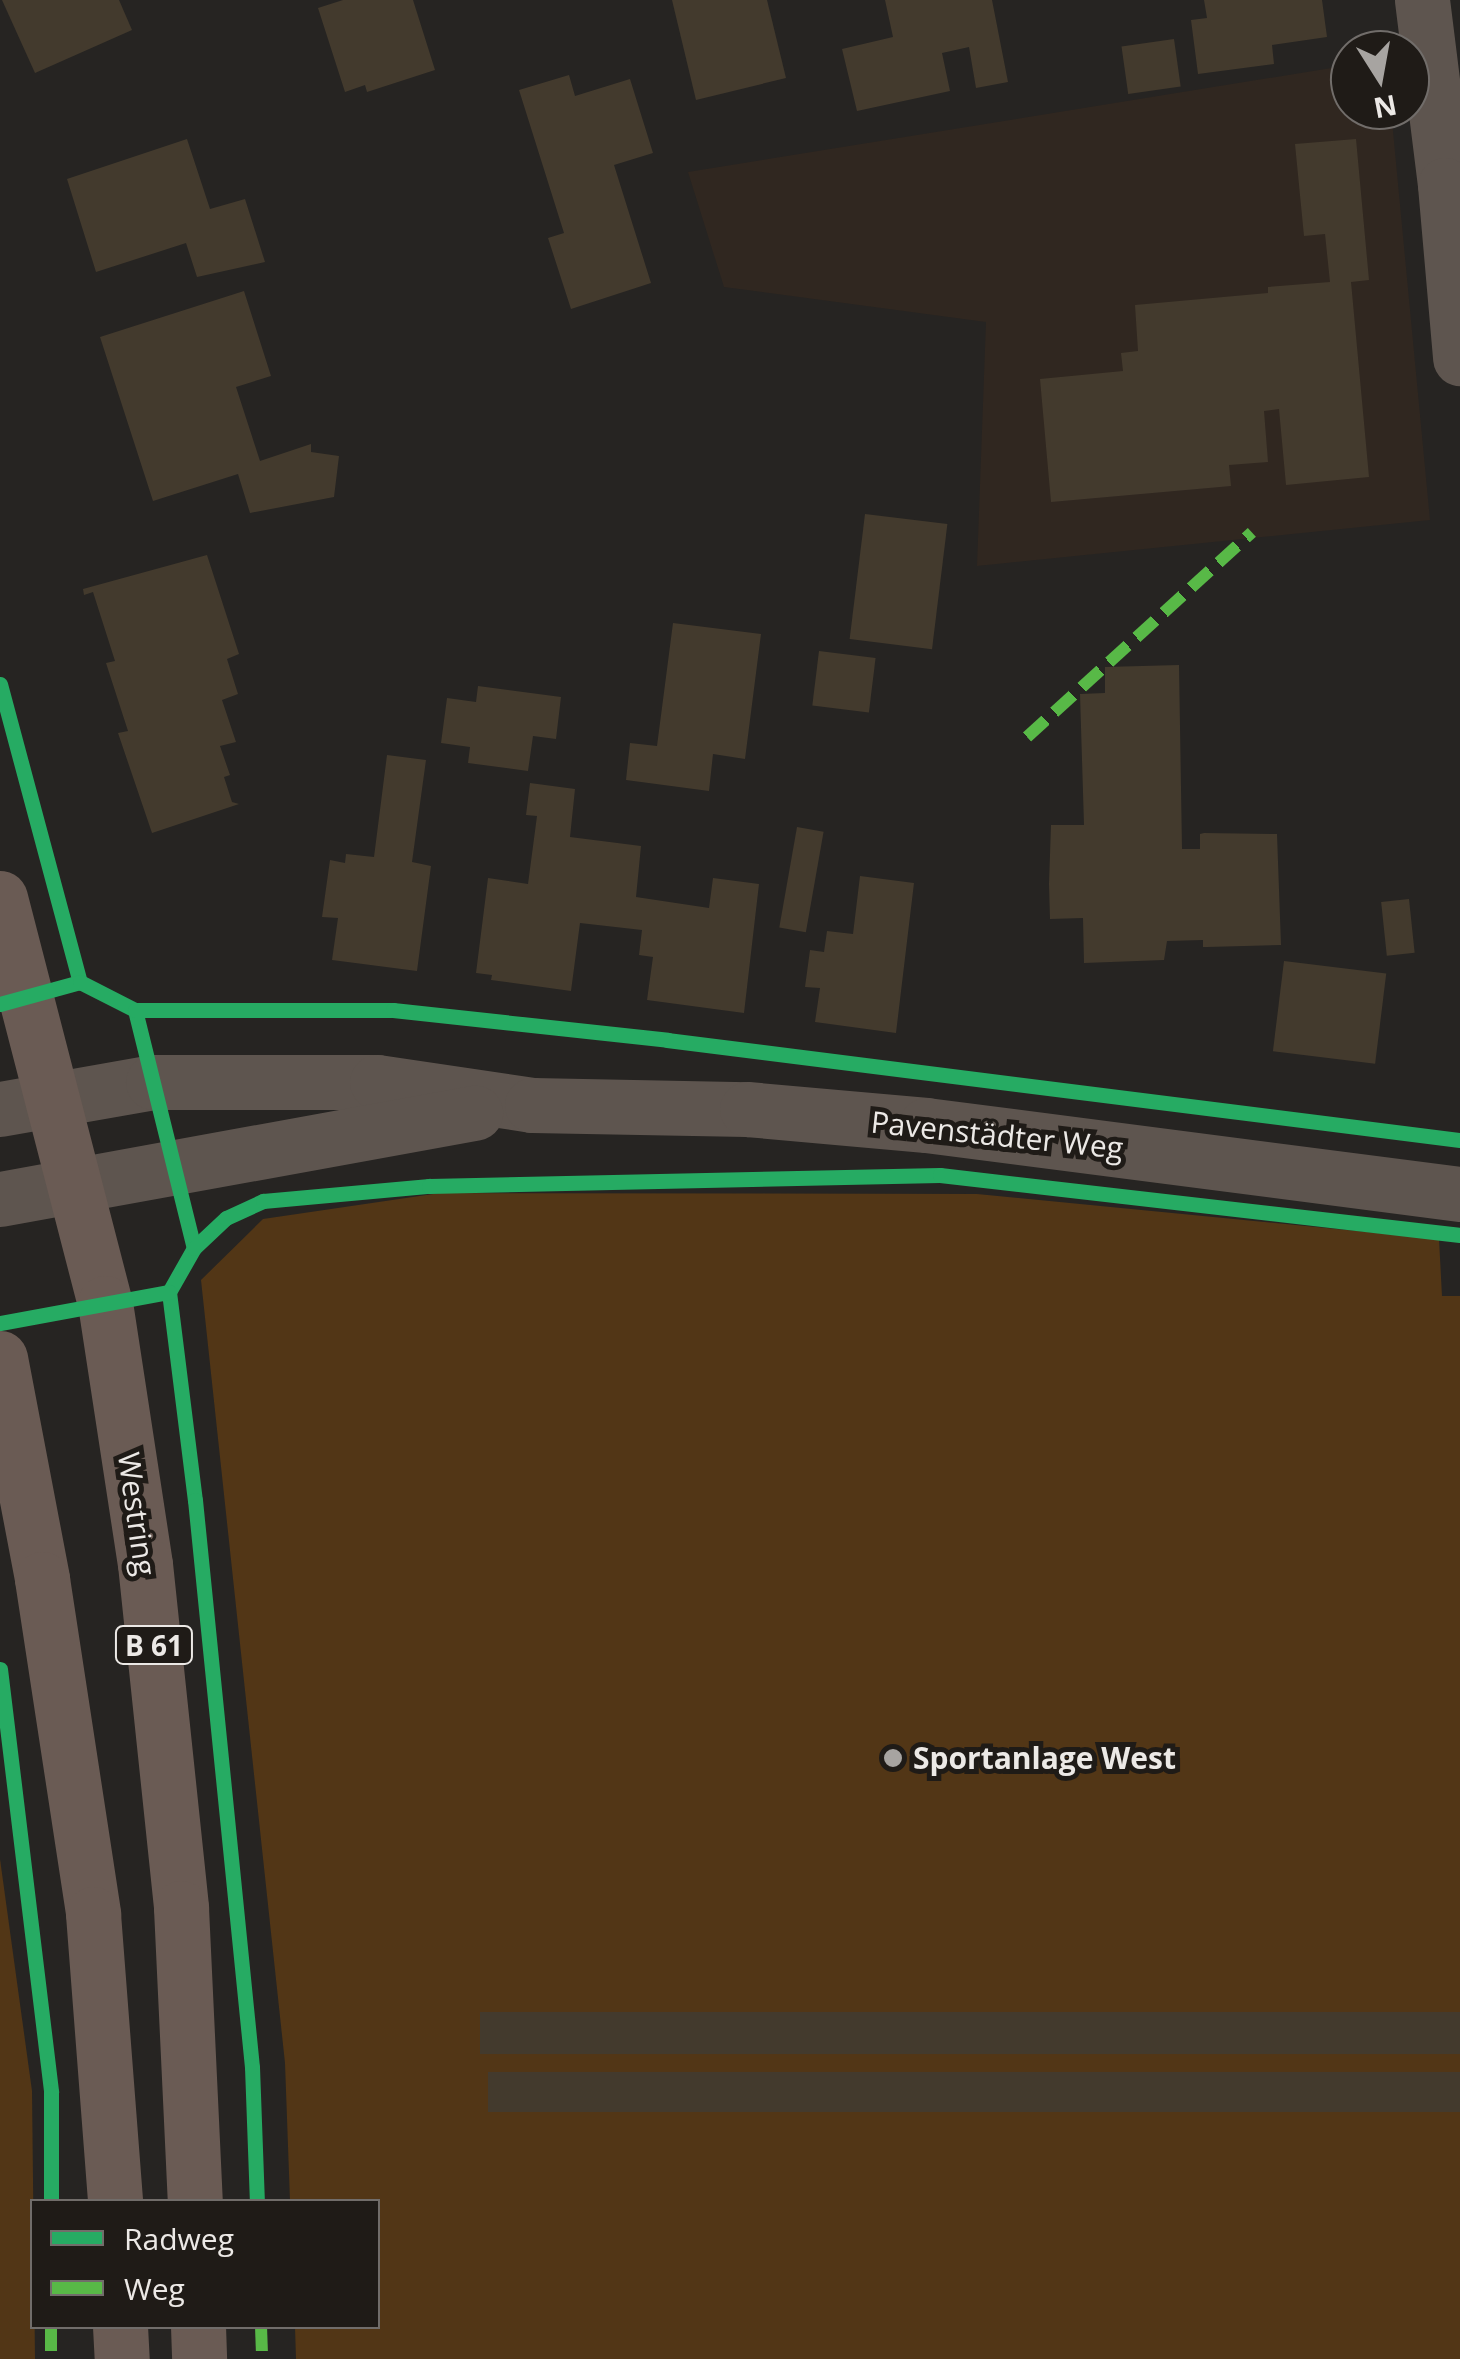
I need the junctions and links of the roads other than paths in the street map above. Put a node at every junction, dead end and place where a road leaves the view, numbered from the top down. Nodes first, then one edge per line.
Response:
1 (1422, 0) edge
2 (1460, 358) edge
3 (0, 898) edge
4 (52, 1099) junction
5 (532, 1105) junction
6 (0, 1110) edge
7 (74, 1185) junction
8 (1460, 1194) edge
9 (0, 1199) edge
10 (0, 1358) edge
11 (115, 2199) edge
12 (195, 2199) edge
13 (120, 2329) edge
14 (198, 2329) edge
15 (122, 2359) edge
16 (199, 2359) edge

1 - 2 street
3 - 4 main road, Westring / B 61
4 - 5 street, Pavenstädter Weg
4 - 6 street, Pavenstädter Weg
4 - 7 main road, Westring / B 61
5 - 7 street, Pavenstädter Weg
5 - 8 street, Pavenstädter Weg
7 - 9 street, Pavenstädter Weg
7 - 12 main road, Westring / B 61
10 - 11 main road
13 - 15 main road
14 - 16 main road

